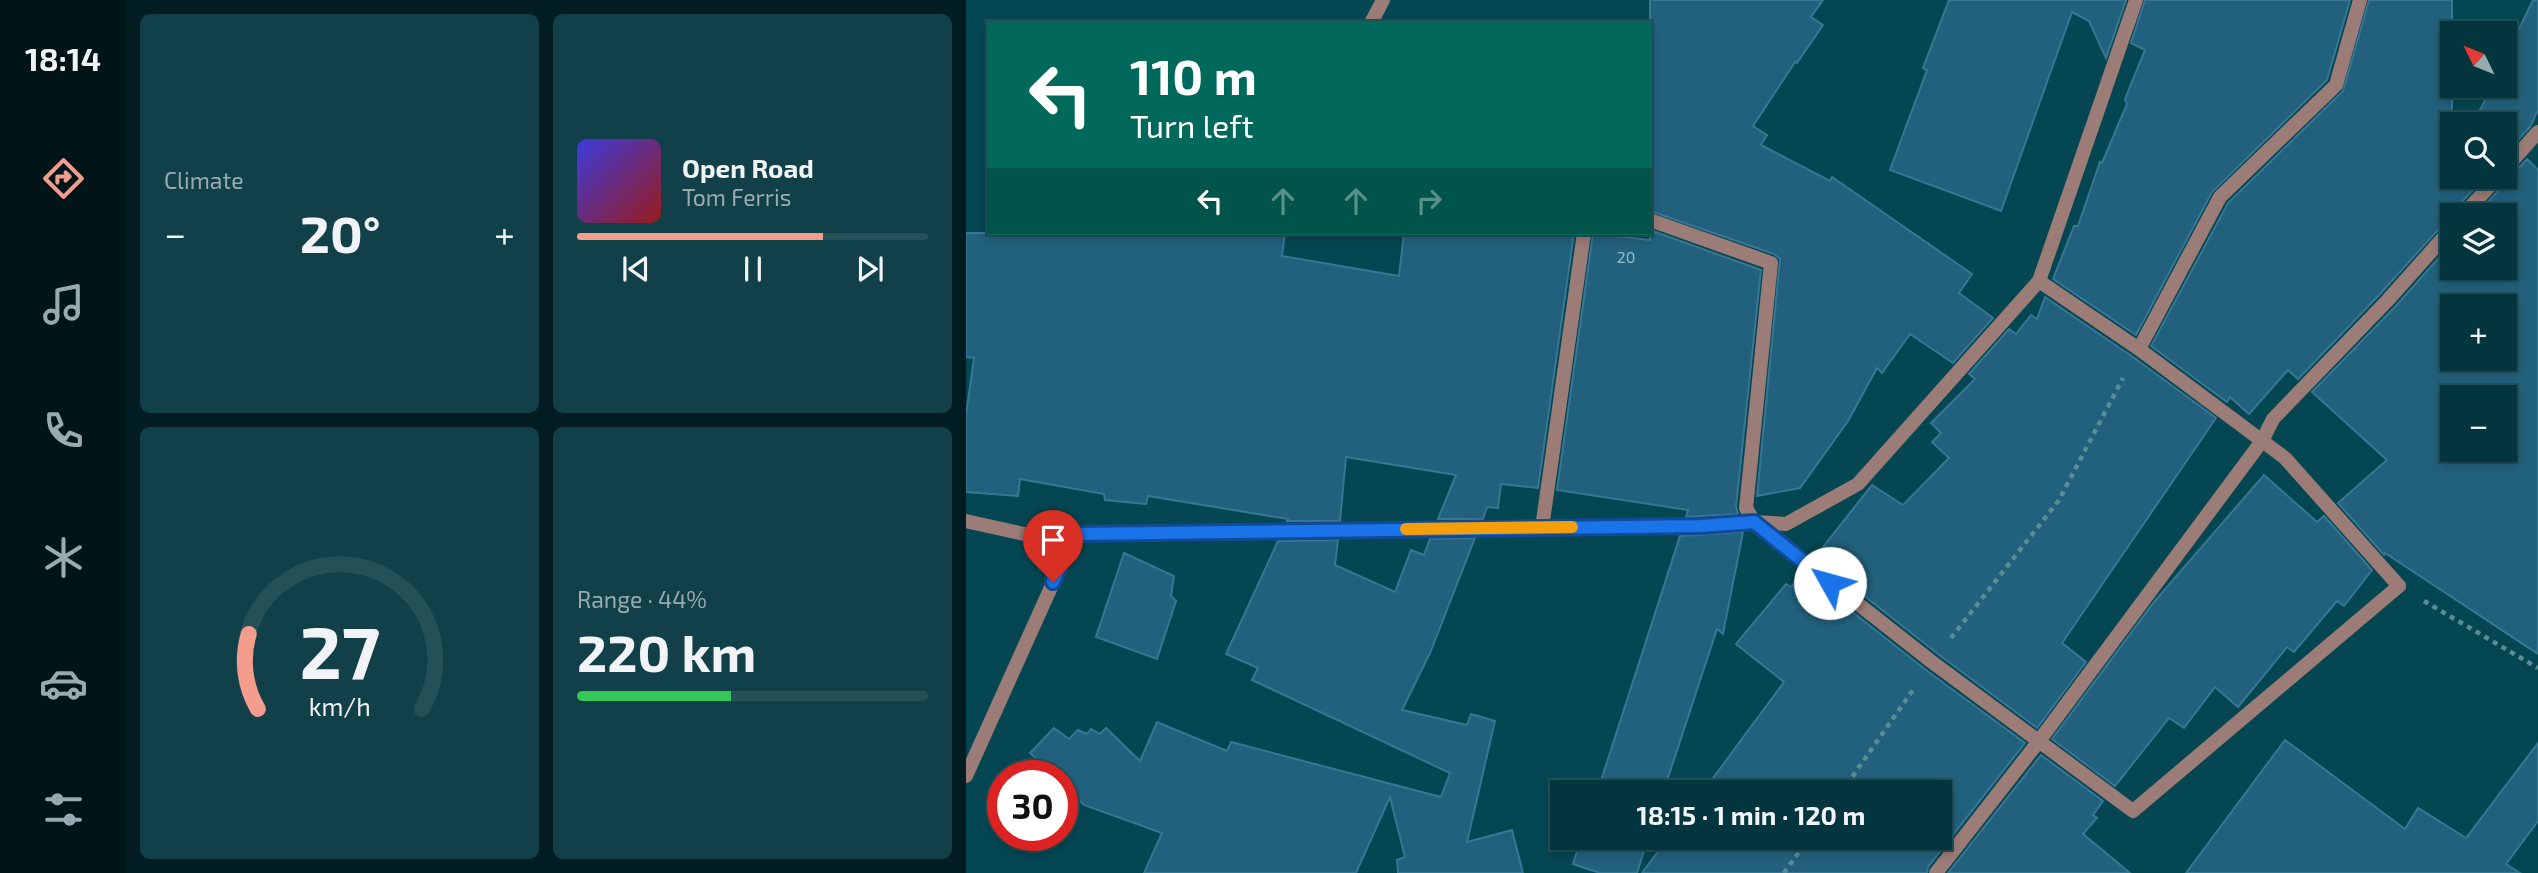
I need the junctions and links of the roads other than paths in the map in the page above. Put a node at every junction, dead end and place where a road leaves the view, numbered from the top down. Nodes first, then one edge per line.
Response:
1 (1384, 0) edge
2 (2136, 0) edge
3 (2360, 0) edge
4 (1372, 21) edge
5 (2538, 132) edge
6 (2517, 155) edge
7 (2487, 189) edge
8 (2474, 203) edge
9 (1652, 221) edge
10 (1584, 235) edge
11 (2440, 241) edge
12 (2039, 281) junction
13 (2139, 349) junction
14 (2262, 441) junction
15 (966, 521) edge
16 (1754, 522) junction
17 (1542, 528) junction
18 (1075, 534) junction
19 (2039, 741) junction
20 (966, 776) edge
21 (1936, 873) edge

1 - 4 street
2 - 12 street
3 - 13 street
5 - 6 street
7 - 8 street
9 - 16 street
10 - 17 street
11 - 14 street
12 - 13 street
12 - 16 street
13 - 14 street
14 - 19 street
14 - 19 street
15 - 18 street
16 - 17 street
16 - 19 street
17 - 18 street
18 - 20 street
19 - 21 street

